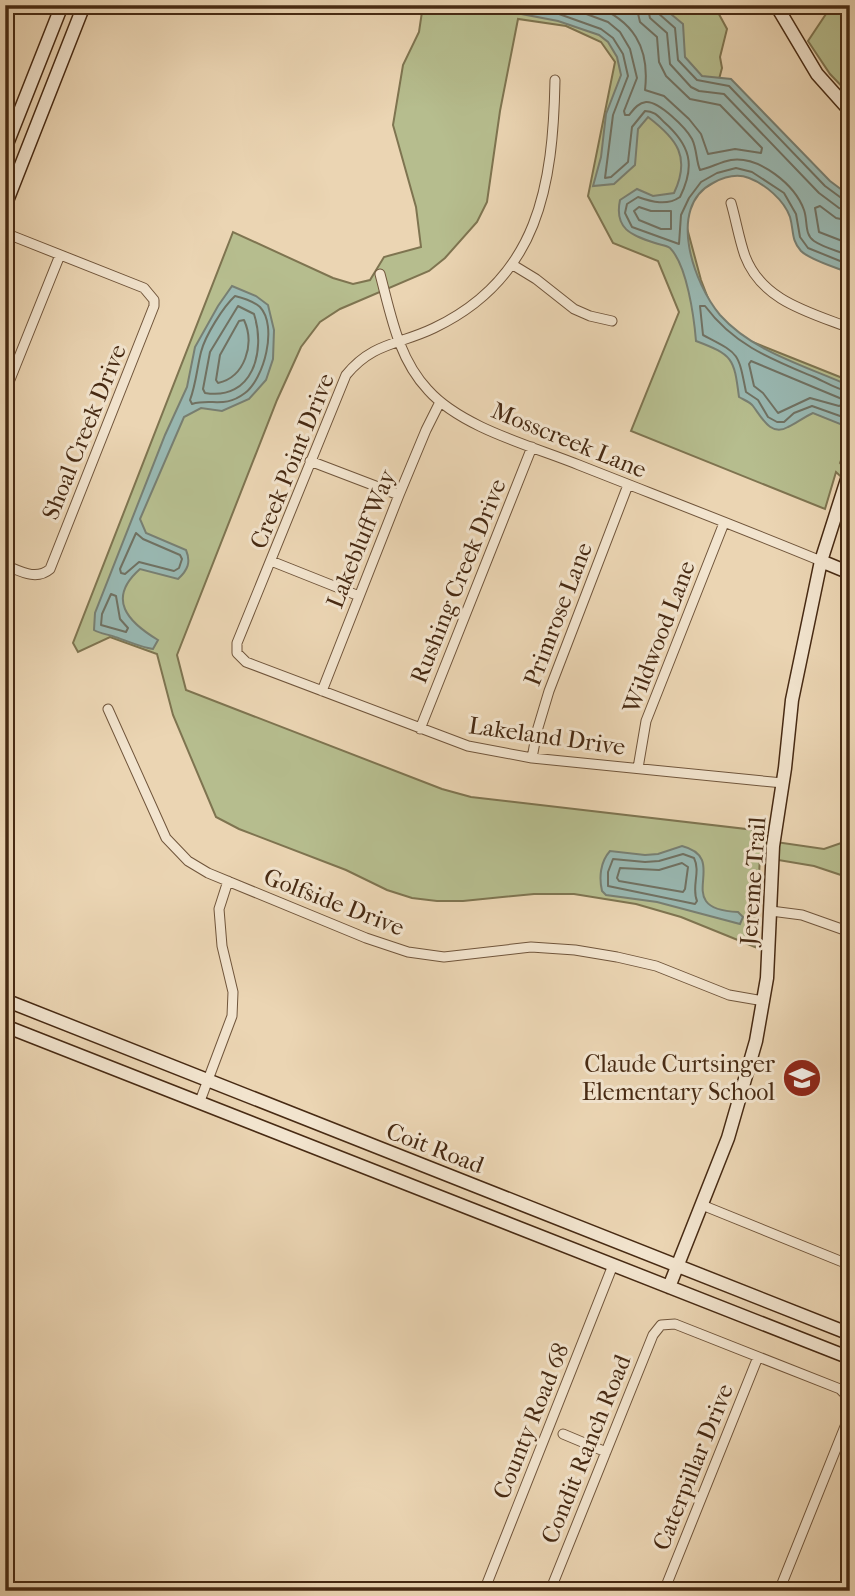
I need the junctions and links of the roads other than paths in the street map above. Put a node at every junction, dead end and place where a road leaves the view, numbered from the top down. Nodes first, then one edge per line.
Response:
1 (62, 5) edge
2 (84, 5) edge
3 (776, 5) edge
4 (51, 33) junction
5 (71, 40) junction
6 (555, 80) dead end
7 (850, 111) edge
8 (5, 149) edge
9 (731, 203) dead end
10 (5, 206) edge
11 (5, 233) edge
12 (60, 255) junction
13 (513, 265) junction
14 (380, 274) dead end
15 (612, 321) dead end
16 (850, 328) edge
17 (398, 340) junction
18 (5, 392) edge
19 (440, 402) junction
20 (532, 447) junction
21 (310, 461) junction
22 (850, 470) edge
23 (628, 485) junction
24 (399, 495) junction
25 (724, 523) junction
26 (271, 561) junction
27 (821, 561) junction
28 (5, 565) edge
29 (850, 573) edge
30 (359, 596) junction
31 (239, 656) joint
32 (322, 691) junction
33 (108, 709) dead end
34 (420, 729) junction
35 (532, 758) junction
36 (638, 768) junction
37 (783, 783) junction
38 (228, 881) junction
39 (771, 911) junction
40 (850, 932) edge
41 (5, 1000) edge
42 (764, 1001) junction
43 (5, 1026) edge
44 (73, 1027) junction
45 (64, 1049) junction
46 (208, 1081) junction
47 (200, 1101) junction
48 (514, 1202) junction
49 (702, 1205) junction
50 (507, 1223) junction
51 (613, 1265) junction
52 (850, 1265) edge
53 (678, 1266) junction
54 (669, 1287) junction
55 (850, 1334) edge
56 (758, 1357) junction
57 (850, 1358) edge
58 (850, 1399) edge
59 (850, 1413) edge
60 (564, 1434) dead end
61 (606, 1452) junction
62 (484, 1591) edge
63 (550, 1591) edge
64 (664, 1591) edge
65 (779, 1591) edge

1 - 4 main road
2 - 5 main road
3 - 7 main road
4 - 5 main road
4 - 8 main road
5 - 10 main road
6 - 13 street, Creek Point Drive
9 - 16 street
11 - 12 street
12 - 18 street
12 - 28 street, Shoal Creek Drive
13 - 15 street
13 - 17 street, Creek Point Drive
14 - 17 street, Mosscreek Lane
17 - 19 street, Mosscreek Lane
17 - 21 street, Creek Point Drive
19 - 20 street, Mosscreek Lane
19 - 24 street, Lakebluff Way
20 - 23 street, Mosscreek Lane
20 - 34 street, Rushing Creek Drive
21 - 24 street
21 - 26 street, Creek Point Drive
22 - 27 main road, Jereme Trail
23 - 25 street, Mosscreek Lane
23 - 35 street, Primrose Lane
24 - 30 street, Lakebluff Way
25 - 27 street, Mosscreek Lane
25 - 36 street, Wildwood Lane
26 - 30 street
26 - 31 street, Creek Point Drive
27 - 29 main road
27 - 37 main road, Jereme Trail
30 - 32 street, Lakebluff Way
31 - 32 street, Lakeland Drive
32 - 34 street, Lakeland Drive
33 - 38 street, Golfside Drive
34 - 35 street, Lakeland Drive
35 - 36 street, Lakeland Drive
36 - 37 street, Lakeland Drive
37 - 39 main road, Jereme Trail
38 - 42 street, Golfside Drive
38 - 46 street
39 - 40 street
39 - 42 main road, Jereme Trail
41 - 44 main road, Coit Road
42 - 49 main road, Jereme Trail
43 - 45 main road, Coit Road
44 - 45 main road
44 - 46 main road, Coit Road
45 - 47 main road, Coit Road
46 - 47 street
46 - 48 main road, Coit Road
47 - 50 main road, Coit Road
48 - 50 main road
48 - 53 main road, Coit Road
49 - 52 street
49 - 53 main road, Jereme Trail
50 - 51 main road, Coit Road
51 - 54 main road, Coit Road
51 - 62 street, County Road 68
53 - 54 main road, Jereme Trail
53 - 55 main road, Coit Road
54 - 57 main road, Coit Road
56 - 58 street
56 - 61 street, Condit Ranch Road
56 - 64 street, Caterpillar Drive
59 - 65 street
60 - 61 street
61 - 63 street, Condit Ranch Road

